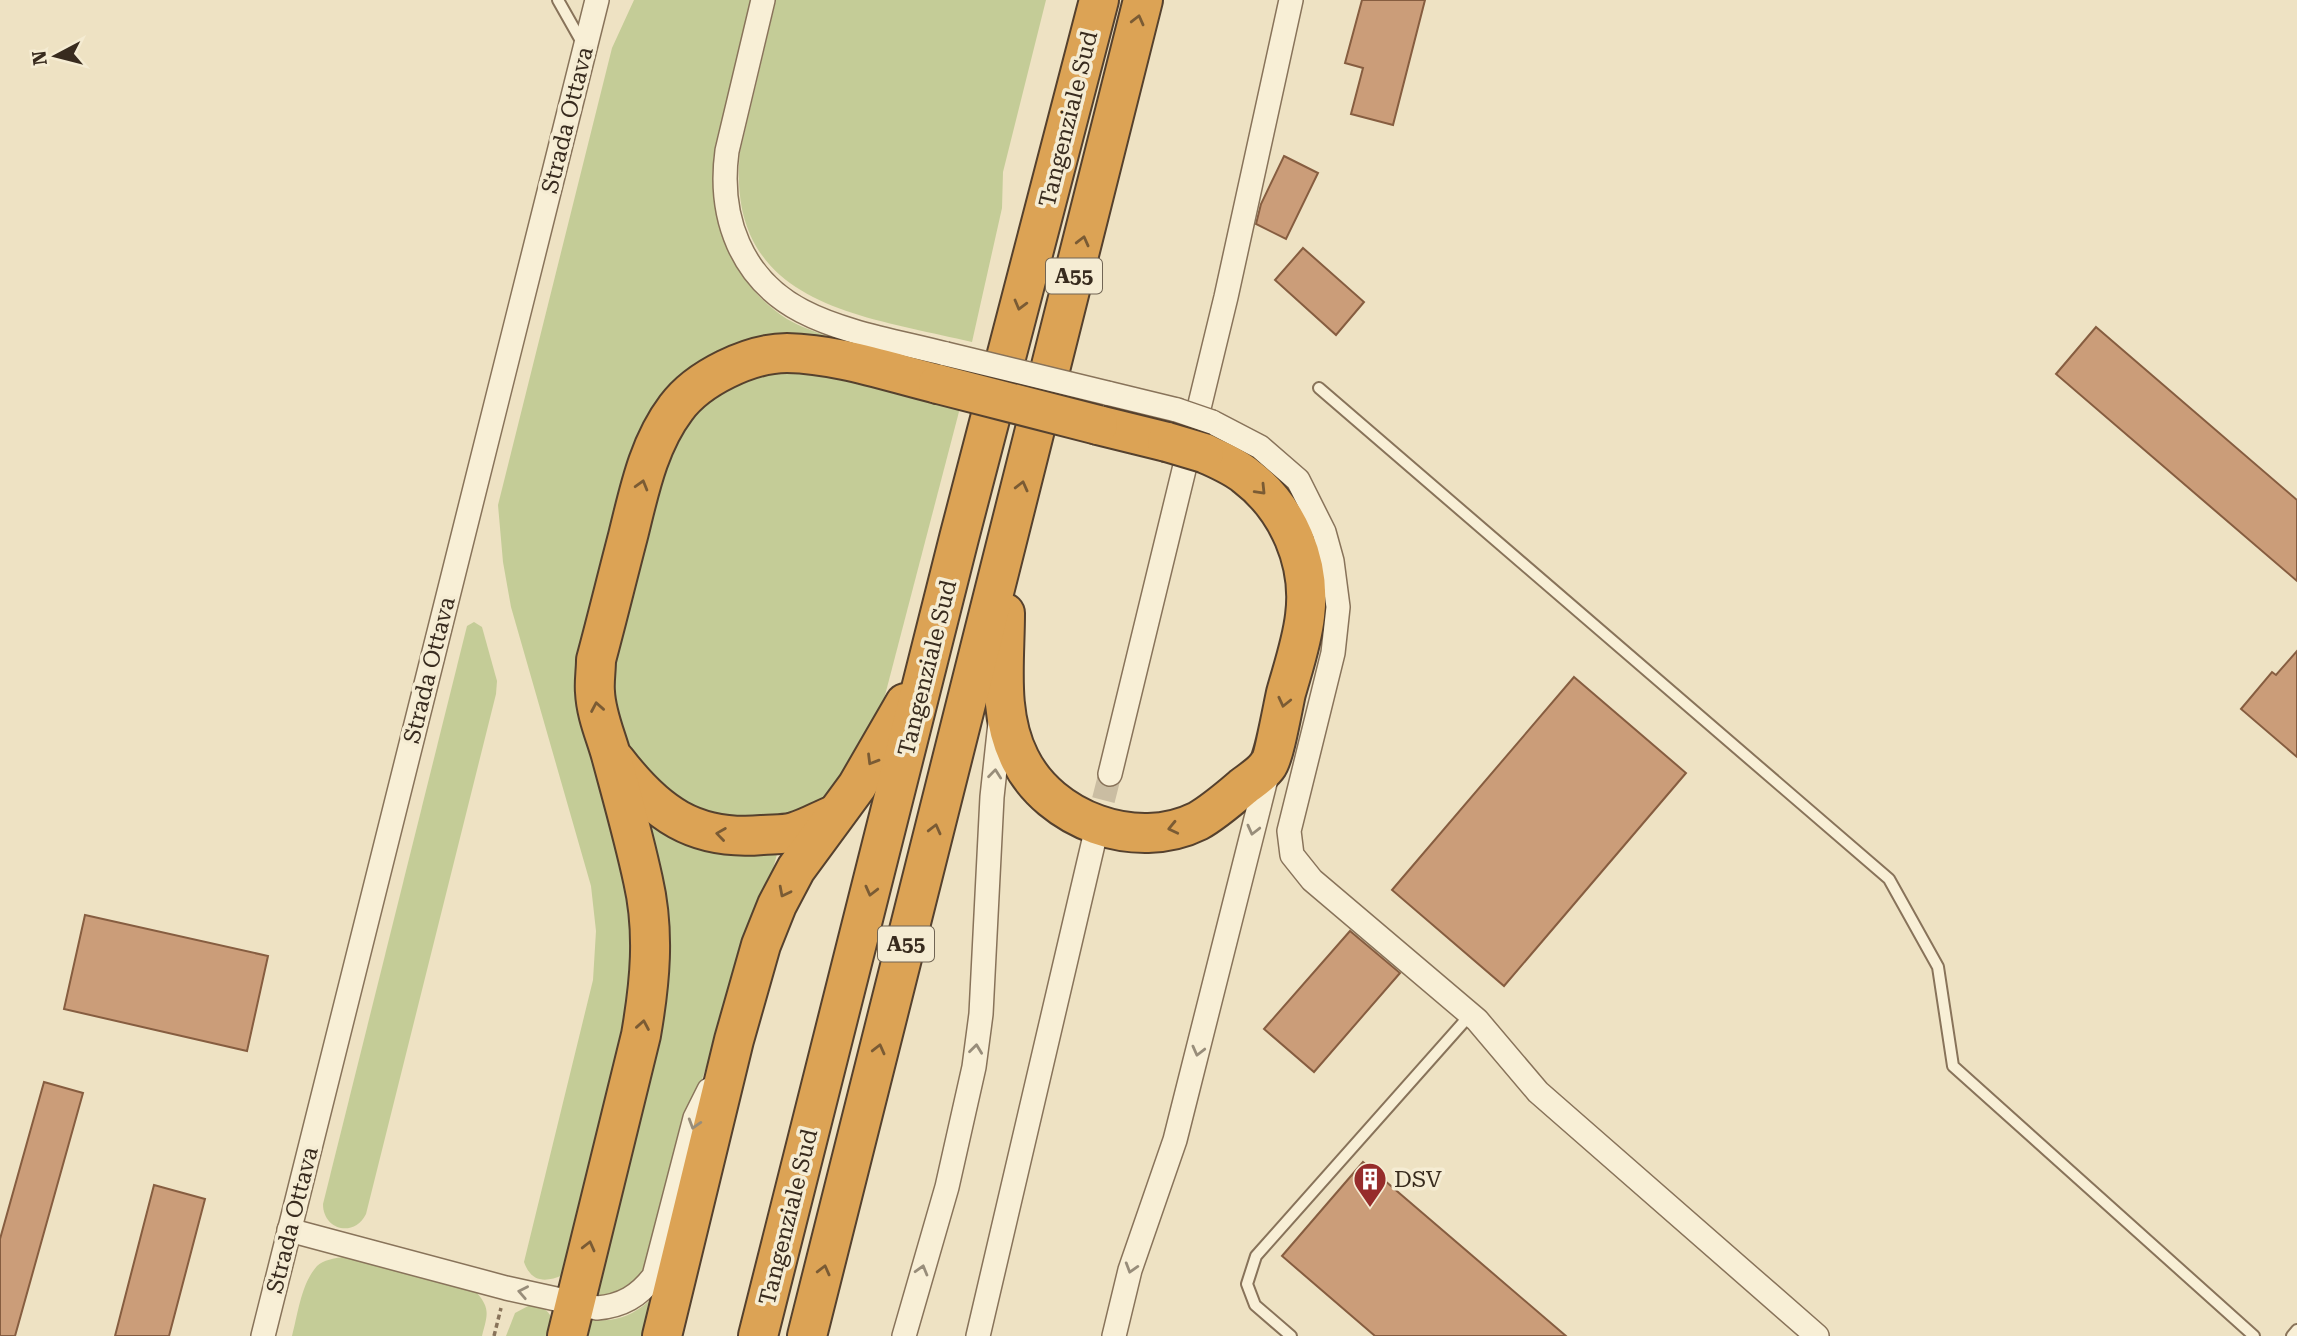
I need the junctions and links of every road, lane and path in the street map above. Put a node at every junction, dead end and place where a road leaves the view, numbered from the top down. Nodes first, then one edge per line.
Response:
1 (558, 0) edge
2 (763, 0) edge
3 (1099, 0) edge
4 (1143, 0) edge
5 (1291, 0) edge
6 (597, 1) edge
7 (585, 48) junction
8 (942, 369) junction
9 (1319, 388) dead end
10 (1208, 437) junction
11 (1005, 552) junction
12 (930, 658) junction
13 (1003, 696) junction
14 (610, 753) junction
15 (1270, 764) junction
16 (1110, 774) tunnel mouth
17 (834, 815) junction
18 (1094, 840) tunnel mouth
19 (1471, 1015) junction
20 (734, 1040) junction
21 (289, 1230) junction
22 (506, 1289) junction
23 (910, 1311) junction
24 (571, 1319) edge
25 (2297, 1330) edge
26 (263, 1336) edge
27 (494, 1336) edge
28 (662, 1336) edge
29 (758, 1336) edge
30 (807, 1336) edge
31 (904, 1336) edge
32 (923, 1336) edge
33 (978, 1336) edge
34 (1114, 1336) edge
35 (1291, 1336) edge
36 (1817, 1336) edge
37 (2254, 1336) edge
38 (2292, 1336) edge

1 - 7 lane
2 - 8 street
3 -> 12 highway, Tangenziale Sud / A55
11 -> 4 highway, Tangenziale Sud / A55
5 - 16 street
6 - 7 street, Strada Ottava
7 - 21 street, Strada Ottava
8 - 10 highway, bridge
14 -> 8 highway
9 - 37 lane
10 -> 15 highway
10 - 19 street
11 - 13 highway
30 -> 11 highway, Tangenziale Sud / A55
12 -> 17 highway
12 -> 29 highway, Tangenziale Sud / A55
15 -> 13 highway
23 -> 13 street
17 -> 14 highway
24 -> 14 highway
15 -> 34 street
17 -> 20 highway
18 - 33 street
19 - 35 lane
19 - 36 street
20 -> 24 street
20 - 28 highway
21 - 22 street
21 - 26 street, Strada Ottava
24 -> 22 street
22 - 27 path
23 - 31 street
23 - 32 street
25 - 38 lane

